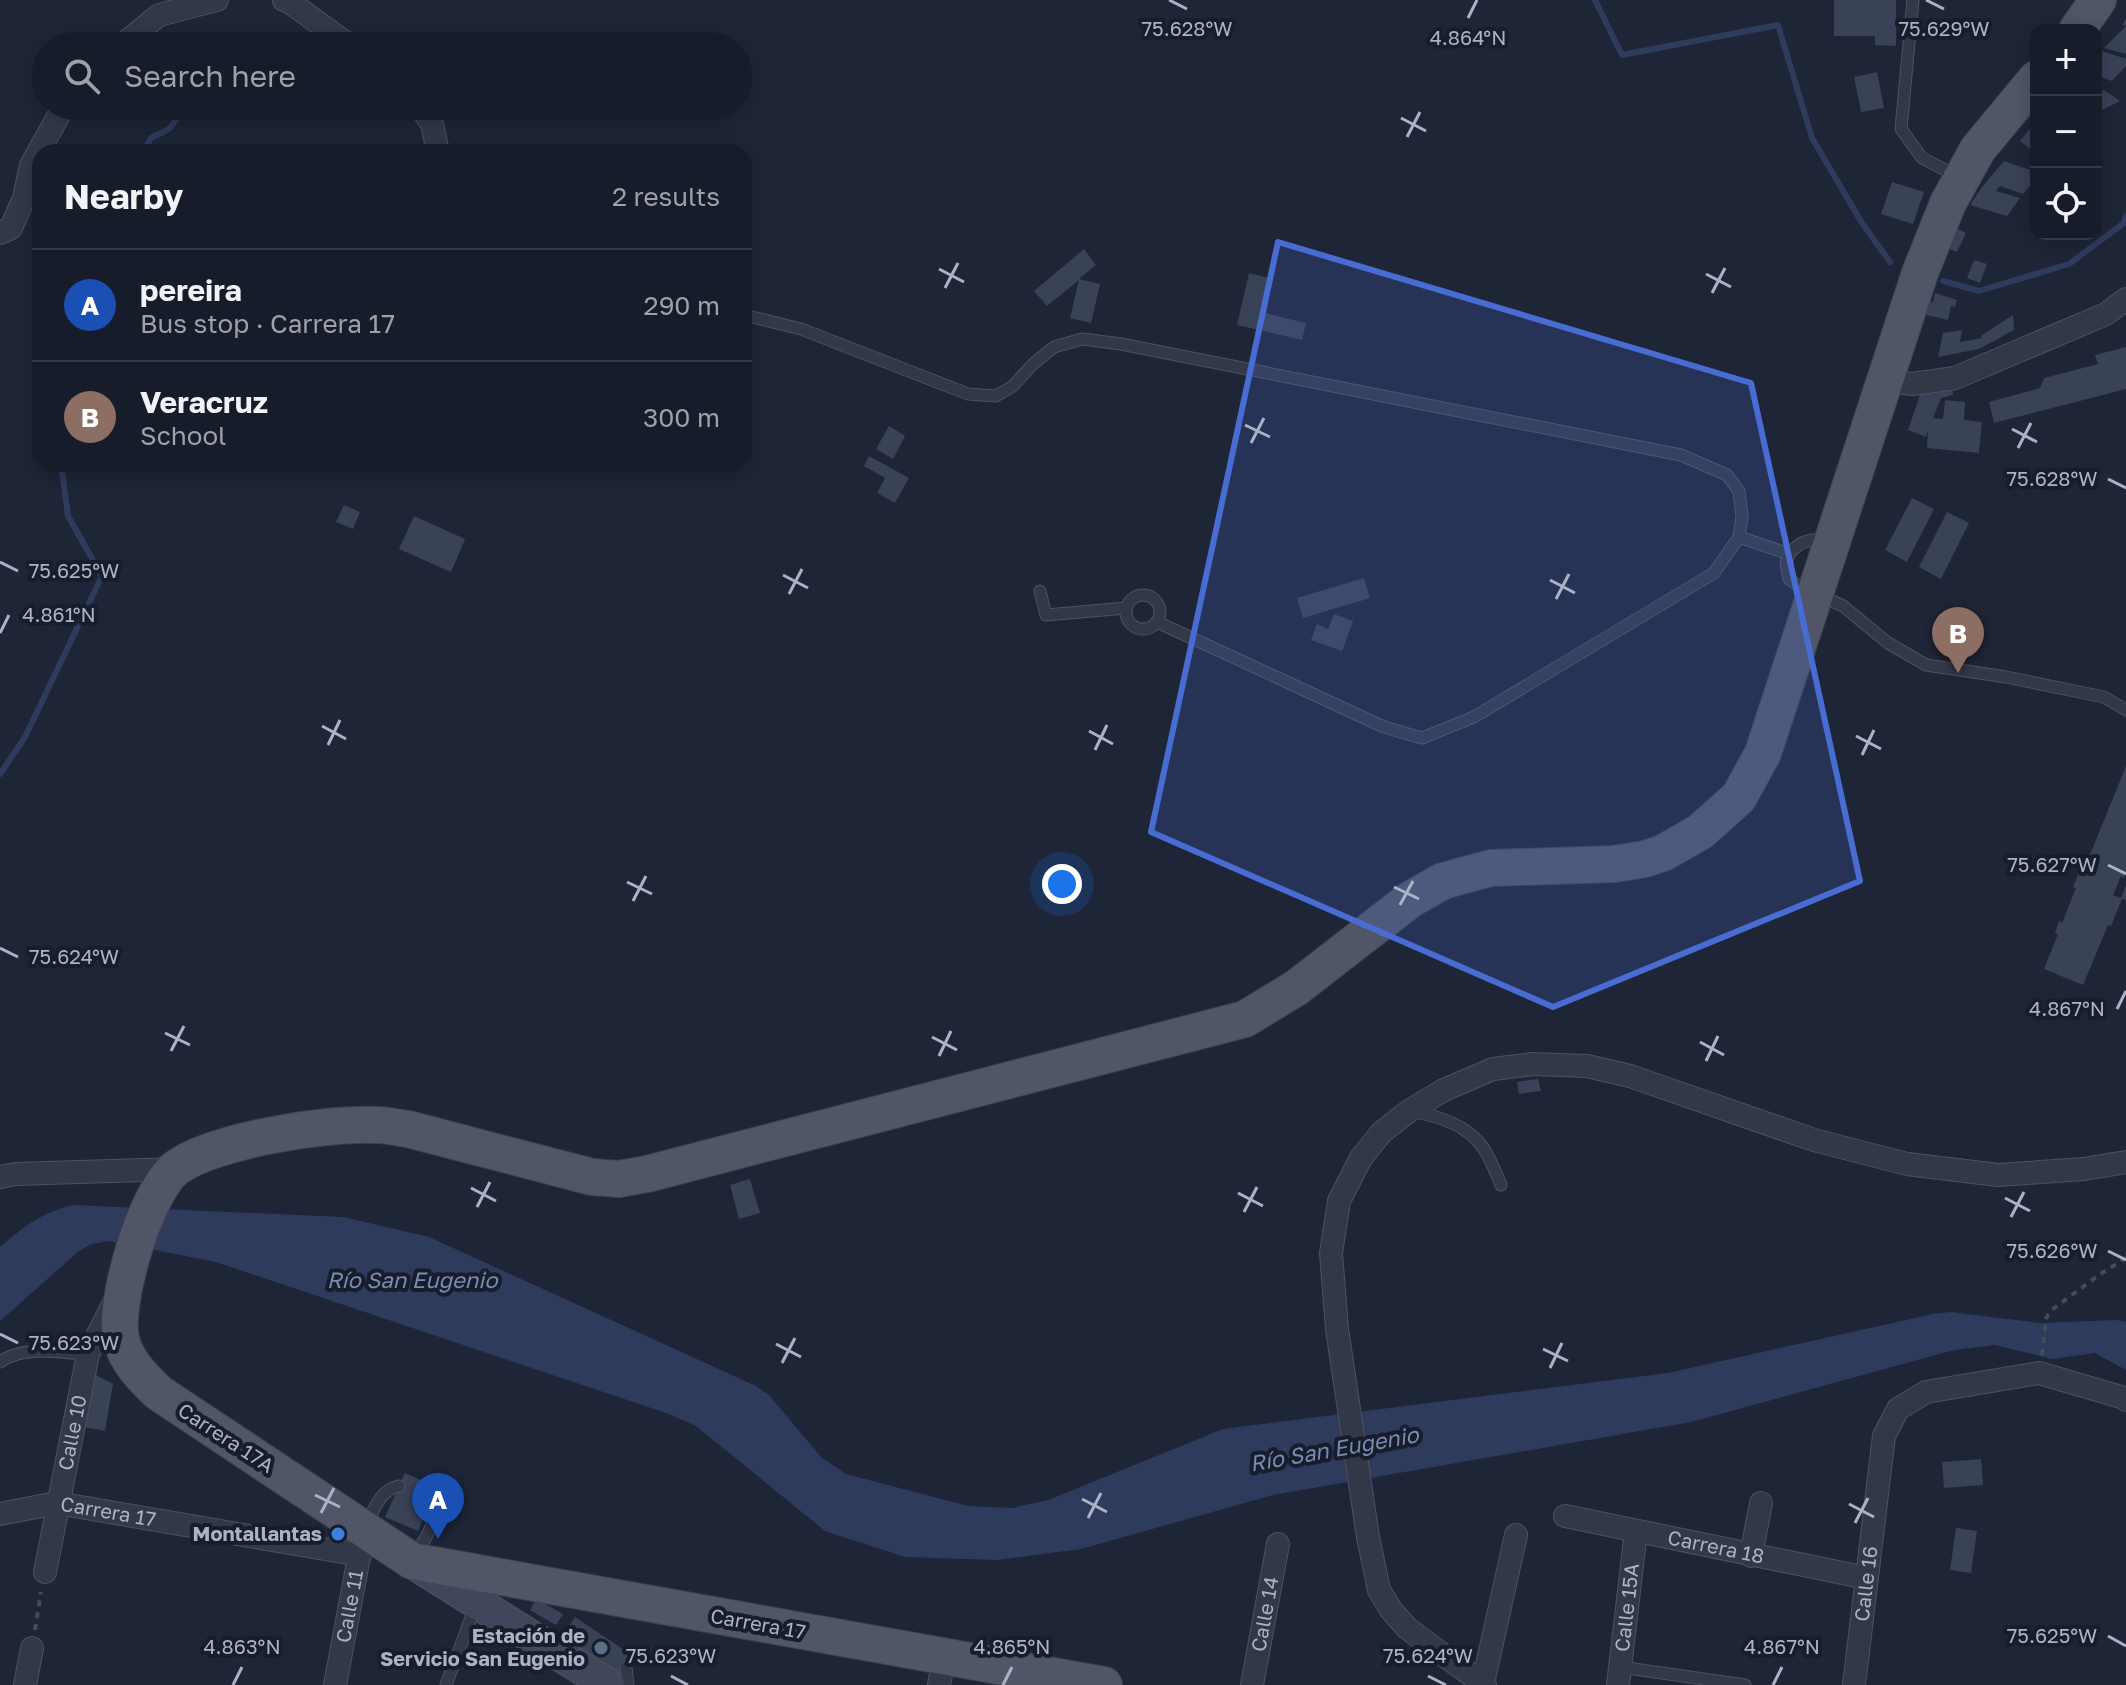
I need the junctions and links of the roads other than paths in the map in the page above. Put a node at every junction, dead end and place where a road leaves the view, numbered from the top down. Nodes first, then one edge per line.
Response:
1 (217, 0) edge
2 (284, 0) edge
3 (1913, 0) edge
4 (2098, 0) edge
5 (2081, 24) edge
6 (138, 32) edge
7 (331, 32) edge
8 (2030, 86) edge
9 (56, 120) edge
10 (429, 120) edge
11 (43, 144) edge
12 (436, 144) edge
13 (32, 163) edge
14 (1961, 178) junction
15 (0, 233) edge
16 (2126, 299) edge
17 (752, 317) edge
18 (1884, 381) junction
19 (1739, 537) junction
20 (1833, 540) junction
21 (1789, 554) junction
22 (1040, 591) dead end
23 (1816, 593) junction
24 (1126, 608) junction
25 (1157, 622) junction
26 (2126, 710) edge
27 (1409, 1111) junction
28 (2126, 1162) edge
29 (0, 1177) edge
30 (165, 1182) junction
31 (1501, 1185) dead end
32 (126, 1275) junction
33 (88, 1354) junction
34 (0, 1362) edge
35 (2126, 1400) edge
36 (399, 1486) dead end
37 (433, 1498) dead end
38 (57, 1503) junction
39 (1761, 1503) dead end
40 (0, 1514) edge
41 (1565, 1516) dead end
42 (1636, 1531) junction
43 (1516, 1535) dead end
44 (362, 1542) junction
45 (1278, 1544) dead end
46 (1751, 1556) junction
47 (412, 1561) junction
48 (45, 1572) road end
49 (1867, 1578) junction
50 (477, 1602) junction
51 (32, 1648) road end
52 (941, 1671) edge
53 (617, 1676) edge
54 (1619, 1676) edge
55 (1484, 1684) edge
56 (25, 1685) edge
57 (335, 1685) edge
58 (446, 1685) edge
59 (628, 1685) edge
60 (1104, 1685) edge
61 (1252, 1685) edge
62 (1745, 1685) edge
63 (1854, 1685) edge

1 - 6 street
2 - 7 street
3 - 14 lane
4 - 5 main road
8 - 14 main road
9 - 11 street
10 - 12 street
13 - 15 street
14 - 18 main road
16 - 18 street
17 - 19 lane
18 - 20 main road
19 - 21 lane
19 - 25 lane
20 - 21 lane
20 - 23 main road
21 - 23 lane
22 - 24 lane
23 - 26 lane
23 - 30 main road
24 - 25 lane
24 - 25 lane
27 - 28 street
27 - 31 lane
27 - 55 street
29 - 30 street
30 - 32 main road, Carrera 17A
32 - 33 street, Calle 10
32 - 44 main road, Carrera 17A
33 - 34 lane
33 - 38 street, Calle 10
35 - 49 street, Calle 16
36 - 44 lane
37 - 47 lane
38 - 40 street, Carrera 17
38 - 44 street, Carrera 17
38 - 48 street, Calle 10
39 - 46 street
41 - 42 street, Carrera 18
42 - 46 street, Carrera 18
42 - 54 street, Calle 15A
43 - 55 street
44 - 47 main road, Carrera 17A
44 - 57 street, Calle 11
45 - 61 street, Calle 14
46 - 49 street, Carrera 18
47 - 50 main road
47 - 52 main road, Carrera 17
49 - 63 street, Calle 16
50 - 53 main road
50 - 58 lane
51 - 56 street
52 - 60 main road, Carrera 17
53 - 59 lane
54 - 62 lane

